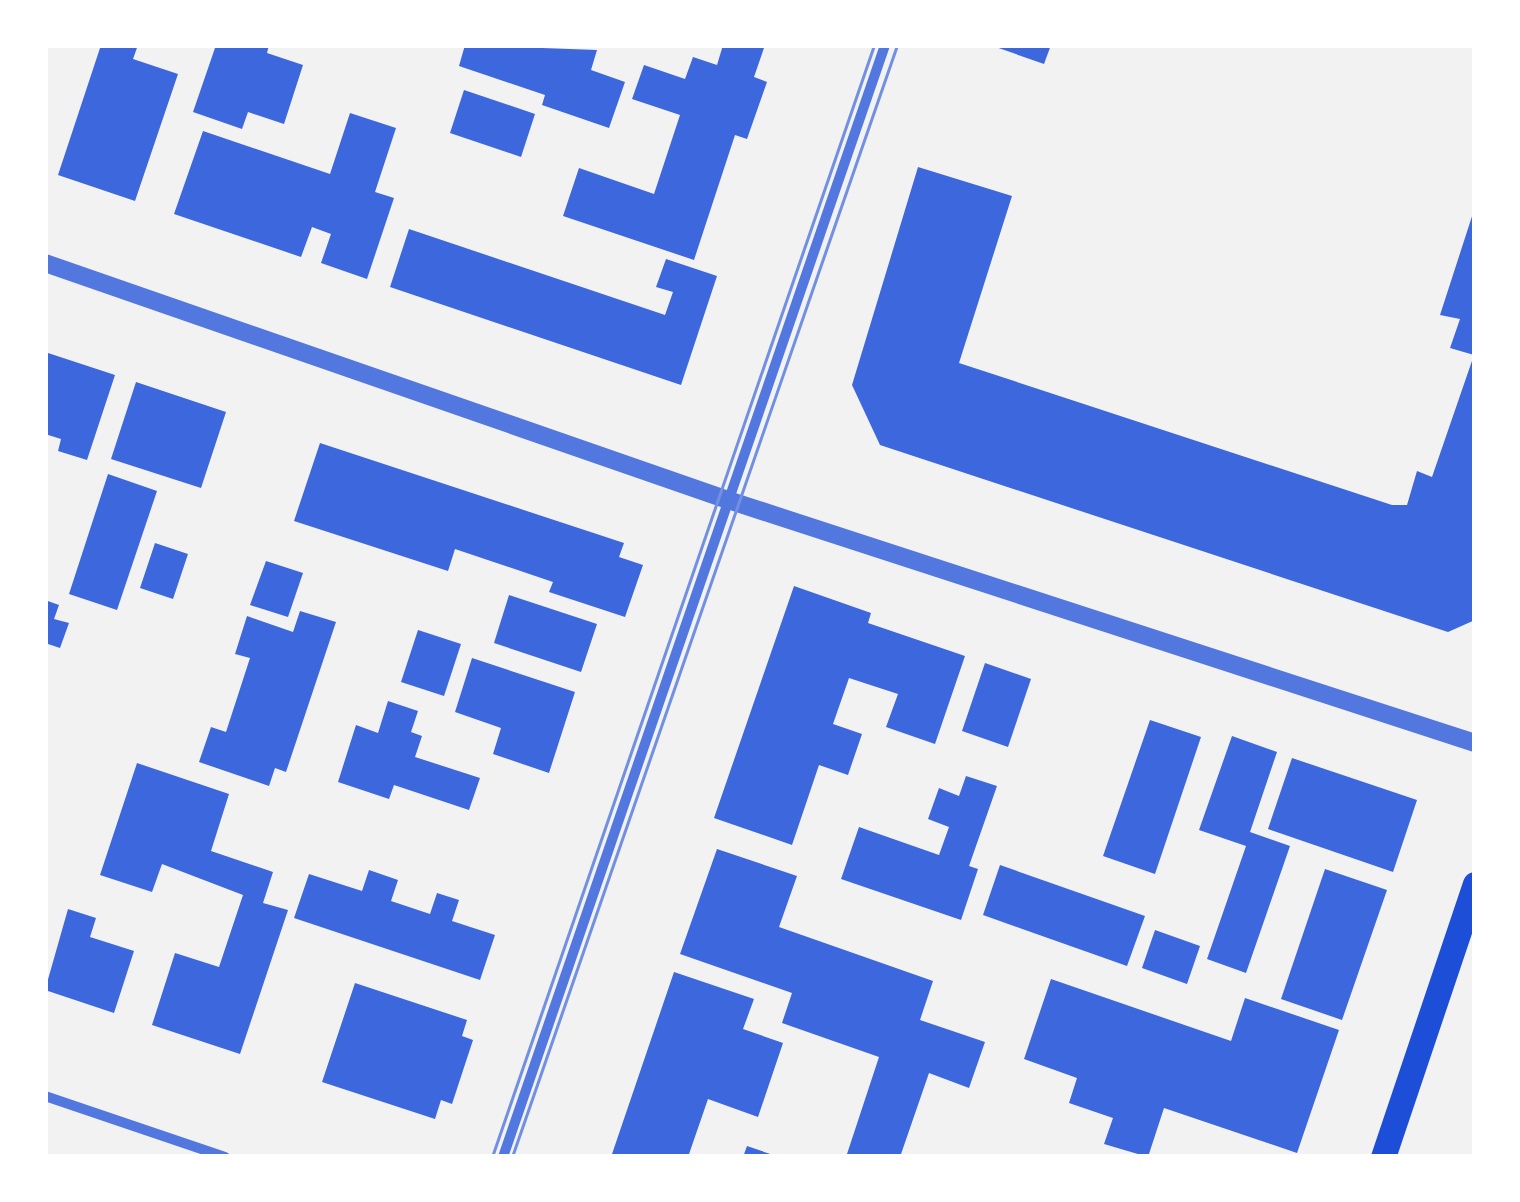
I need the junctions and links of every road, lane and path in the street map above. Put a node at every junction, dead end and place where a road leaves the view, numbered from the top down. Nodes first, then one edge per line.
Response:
1 (885, 45) edge
2 (45, 263) edge
3 (731, 501) junction
4 (1475, 743) edge
5 (1475, 884) edge
6 (45, 1096) edge
7 (225, 1157) edge
8 (503, 1157) edge
9 (1383, 1157) edge

1 - 3 street
2 - 3 street
3 - 4 street
3 - 8 street
5 - 9 main road
6 - 7 street

